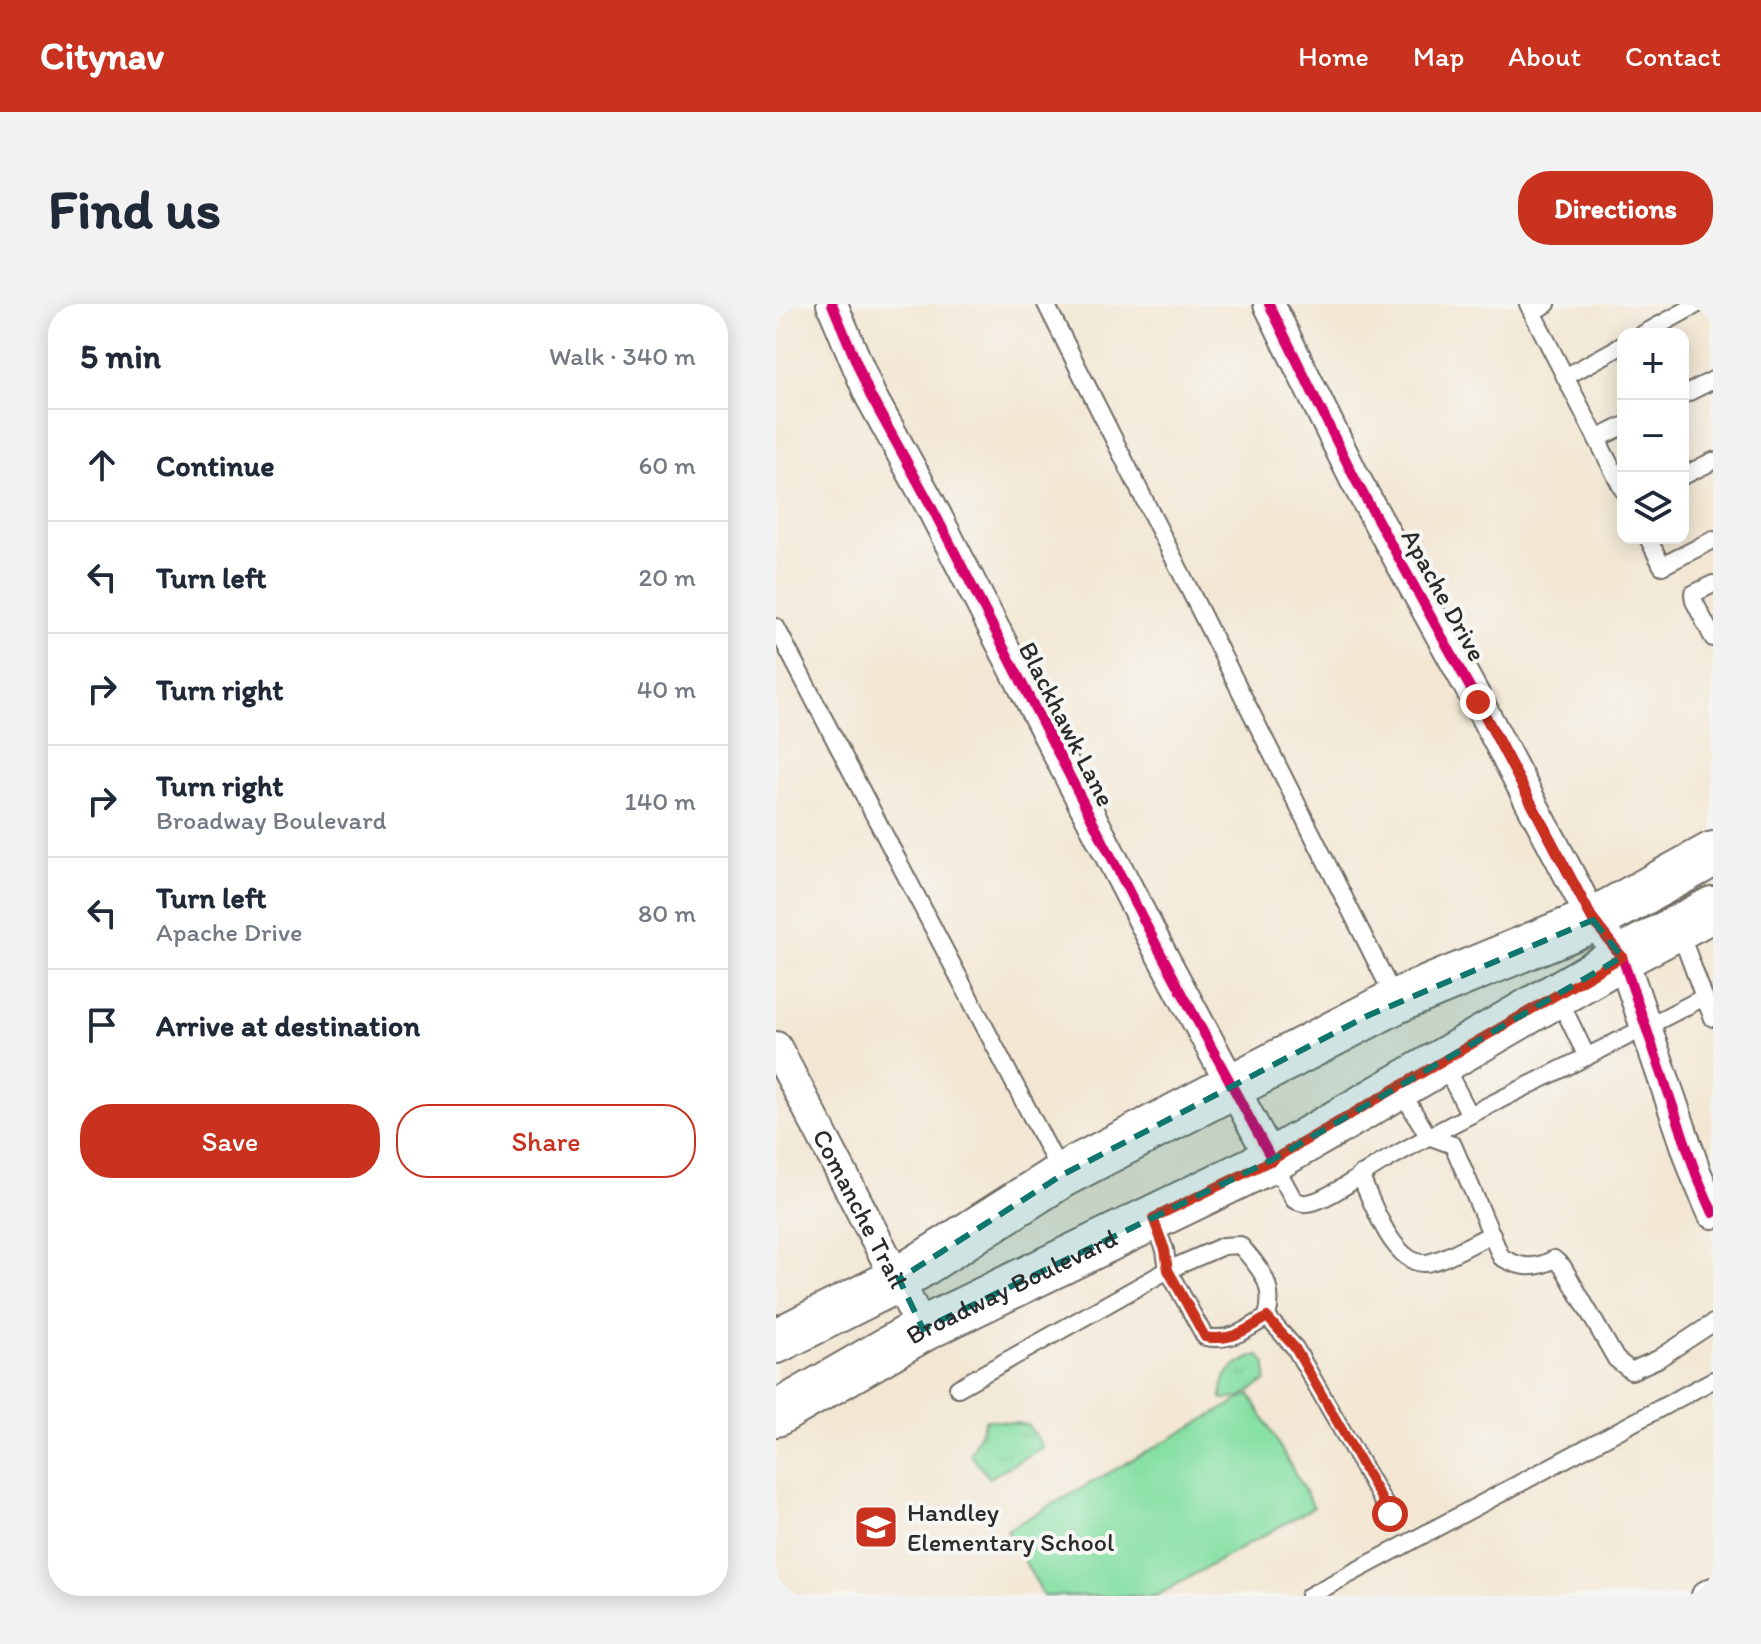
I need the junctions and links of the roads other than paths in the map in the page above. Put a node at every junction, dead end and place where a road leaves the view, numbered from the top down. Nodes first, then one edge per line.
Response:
1 (832, 304) edge
2 (1046, 304) edge
3 (1269, 304) edge
4 (1547, 304) edge
5 (1698, 304) edge
6 (1530, 308) edge
7 (1654, 328) edge
8 (1617, 348) edge
9 (1565, 377) junction
10 (1713, 380) edge
11 (1689, 392) edge
12 (1617, 429) edge
13 (1597, 439) junction
14 (1713, 461) edge
15 (1689, 473) edge
16 (1617, 478) edge
17 (1713, 540) edge
18 (1651, 544) edge
19 (1713, 584) edge
20 (776, 627) edge
21 (1713, 638) edge
22 (1713, 854) edge
23 (1696, 918) edge
24 (1593, 920) junction
25 (1622, 957) junction
26 (1556, 995) junction
27 (1704, 997) junction
28 (1396, 1001) junction
29 (1713, 1018) edge
30 (1646, 1028) junction
31 (776, 1047) edge
32 (1587, 1057) junction
33 (1442, 1061) junction
34 (1233, 1086) junction
35 (1398, 1087) junction
36 (1470, 1115) junction
37 (1428, 1136) junction
38 (1272, 1160) junction
39 (1062, 1175) junction
40 (1360, 1175) junction
41 (1713, 1213) edge
42 (1153, 1218) junction
43 (1492, 1234) junction
44 (1168, 1270) junction
45 (899, 1279) junction
46 (1267, 1317) junction
47 (1713, 1323) edge
48 (923, 1329) junction
49 (776, 1341) edge
50 (1713, 1380) edge
51 (958, 1388) dead end
52 (776, 1414) edge
53 (1390, 1514) dead end
54 (1713, 1593) edge
55 (1309, 1596) edge
56 (1707, 1596) edge

1 - 34 street, Blackhawk Lane
2 - 28 lane
3 - 24 street, Apache Drive
4 - 6 lane
5 - 7 lane
6 - 9 lane
8 - 9 lane
9 - 13 lane
10 - 11 lane
12 - 13 lane
13 - 16 lane
14 - 15 lane
17 - 18 lane
19 - 21 lane
20 - 39 lane
22 - 24 main road
23 - 25 main road, Broadway Boulevard
23 - 27 lane
24 - 25 street, Apache Drive
24 - 28 main road
25 - 26 main road, Broadway Boulevard
25 - 30 street, Apache Drive
26 - 32 lane
26 - 33 main road, Broadway Boulevard
27 - 29 lane
27 - 30 lane
28 - 34 main road
30 - 32 lane
30 - 41 street, Apache Drive
31 - 45 street, Comanche Trail
32 - 36 lane
33 - 35 main road, Broadway Boulevard
33 - 36 lane
34 - 38 street, Blackhawk Lane
34 - 39 main road
35 - 37 lane
35 - 38 main road, Broadway Boulevard
36 - 37 lane
37 - 40 lane
37 - 43 lane
38 - 40 lane
38 - 42 main road, Broadway Boulevard
39 - 45 main road
40 - 43 lane
42 - 44 lane
42 - 48 main road, Broadway Boulevard
43 - 47 lane
44 - 46 lane
44 - 46 lane
44 - 51 lane
45 - 48 street, Comanche Trail
45 - 49 main road
46 - 53 lane
48 - 52 main road, Broadway Boulevard
50 - 55 lane
54 - 56 street

